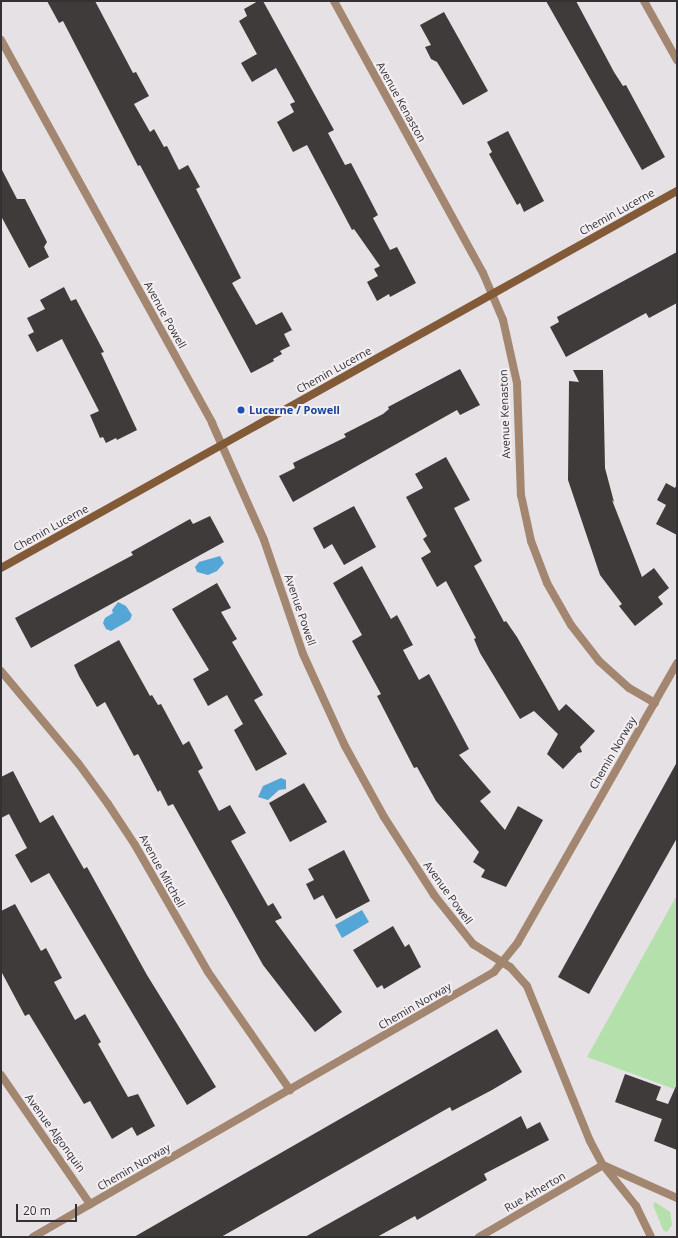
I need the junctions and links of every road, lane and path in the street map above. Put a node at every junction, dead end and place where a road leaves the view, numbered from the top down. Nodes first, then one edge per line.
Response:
1 (334, 1) edge
2 (644, 1) edge
3 (1, 40) edge
4 (677, 60) edge
5 (677, 191) edge
6 (492, 293) junction
7 (222, 444) junction
8 (1, 568) edge
9 (677, 663) edge
10 (1, 671) edge
11 (654, 703) junction
12 (503, 962) junction
13 (1, 1075) edge
14 (290, 1090) junction
15 (603, 1165) junction
16 (677, 1198) edge
17 (90, 1204) junction
18 (33, 1237) edge
19 (479, 1237) edge
20 (651, 1237) edge

1 - 6 street, Avenue Kenaston
2 - 4 street
3 - 7 street, Avenue Powell
5 - 6 main road, Chemin Lucerne
6 - 7 main road, Chemin Lucerne
6 - 11 street, Avenue Kenaston
7 - 8 main road, Chemin Lucerne
7 - 12 street, Avenue Powell
9 - 11 street, Chemin Norway
10 - 14 street, Avenue Mitchell
11 - 12 street, Chemin Norway
12 - 14 street, Chemin Norway
12 - 15 street, Avenue Powell
13 - 17 street, Avenue Algonquin
14 - 17 street, Chemin Norway
15 - 16 street
15 - 19 street, Rue Atherton
15 - 20 street, Avenue Powell
17 - 18 street, Chemin Norway

